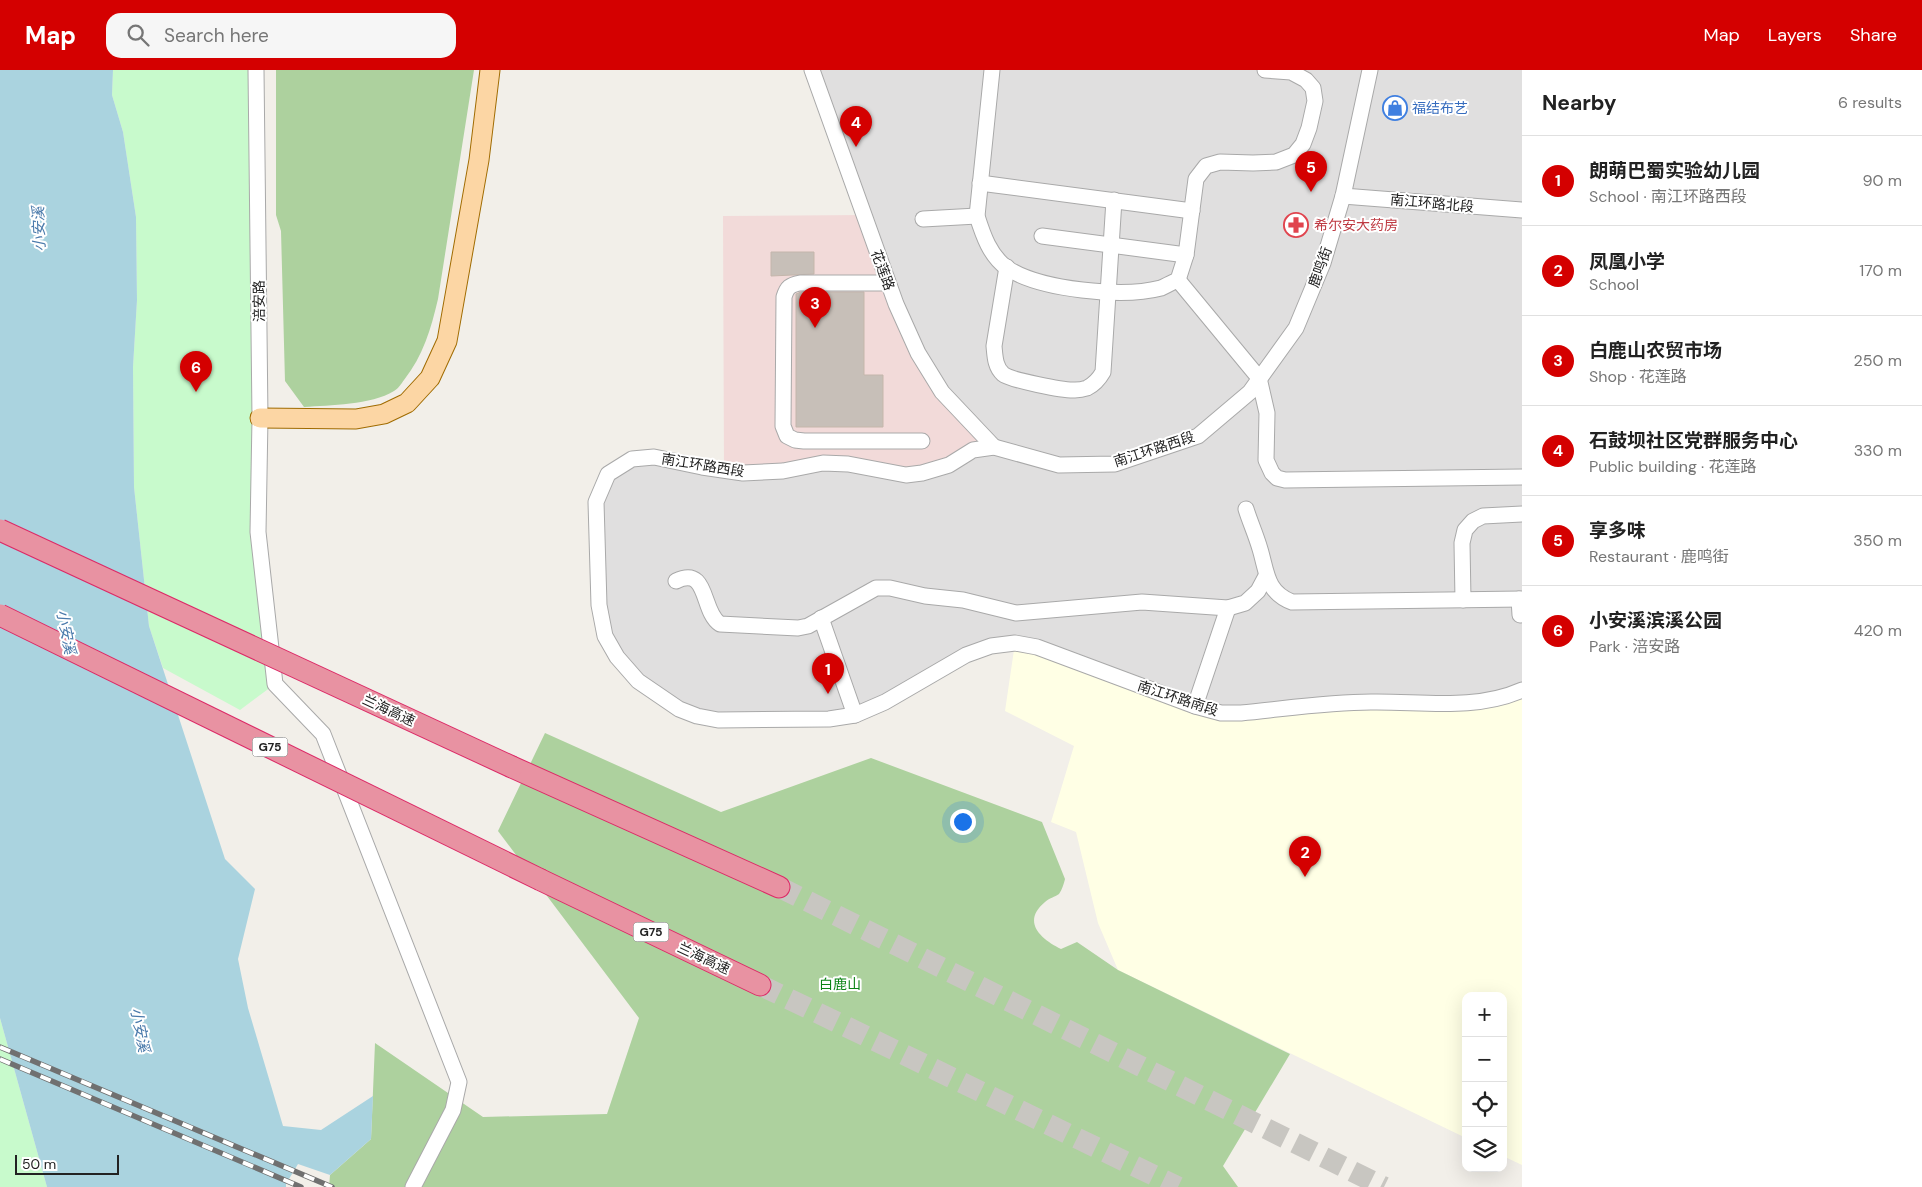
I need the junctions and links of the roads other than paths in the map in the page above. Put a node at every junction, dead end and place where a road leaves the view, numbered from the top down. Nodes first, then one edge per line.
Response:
1 (256, 70) edge
2 (490, 70) edge
3 (812, 70) edge
4 (992, 70) edge
5 (1265, 70) edge
6 (1370, 70) edge
7 (980, 183) junction
8 (1343, 196) junction
9 (1114, 200) junction
10 (1192, 210) junction
11 (1522, 210) edge
12 (977, 216) junction
13 (923, 219) dead end
14 (1042, 236) dead end
15 (1111, 245) junction
16 (1186, 256) junction
17 (1007, 268) junction
18 (1178, 280) junction
19 (888, 283) junction
20 (1108, 291) junction
21 (1260, 378) junction
22 (1250, 392) joint
23 (260, 418) junction
24 (922, 441) dead end
25 (994, 447) junction
26 (1522, 477) edge
27 (1246, 508) dead end
28 (1522, 514) edge
29 (0, 530) edge
30 (1266, 576) junction
31 (676, 581) dead end
32 (1521, 599) edge
33 (1463, 600) junction
34 (1228, 608) junction
35 (0, 615) edge
36 (1520, 615) dead end
37 (821, 618) junction
38 (1522, 690) edge
39 (1195, 706) junction
40 (855, 715) junction
41 (778, 887) tunnel mouth
42 (760, 984) tunnel mouth
43 (413, 1187) edge

1 - 23 street, 涪安路
2 - 23 main road
3 - 19 street, 花莲路
4 - 7 street
5 - 10 street
6 - 8 street, 鹿鸣街
7 - 9 street
7 - 12 street
8 - 11 street, 南江环路北段
8 - 21 street, 鹿鸣街
9 - 10 street
9 - 15 street
10 - 16 street
12 - 13 street
12 - 17 street
14 - 15 street
15 - 16 street
15 - 20 street
16 - 18 street
17 - 20 street
17 - 20 street
18 - 20 street
18 - 21 street
19 - 24 street
19 - 25 street, 花莲路
21 - 22 street, 鹿鸣街
21 - 26 street
22 - 25 street, 南江环路西段
23 - 43 street, 涪安路
25 - 40 street, 南江环路西段
27 - 30 street
28 - 33 street
29 - 41 highway, 兰海高速, bridge
30 - 33 street
30 - 34 street
31 - 37 street
32 - 33 street
32 - 36 street
34 - 37 street
34 - 39 street
35 - 42 highway, 兰海高速 / G75, bridge
37 - 40 street
38 - 39 street, 南江环路南段
39 - 40 street, 南江环路南段

